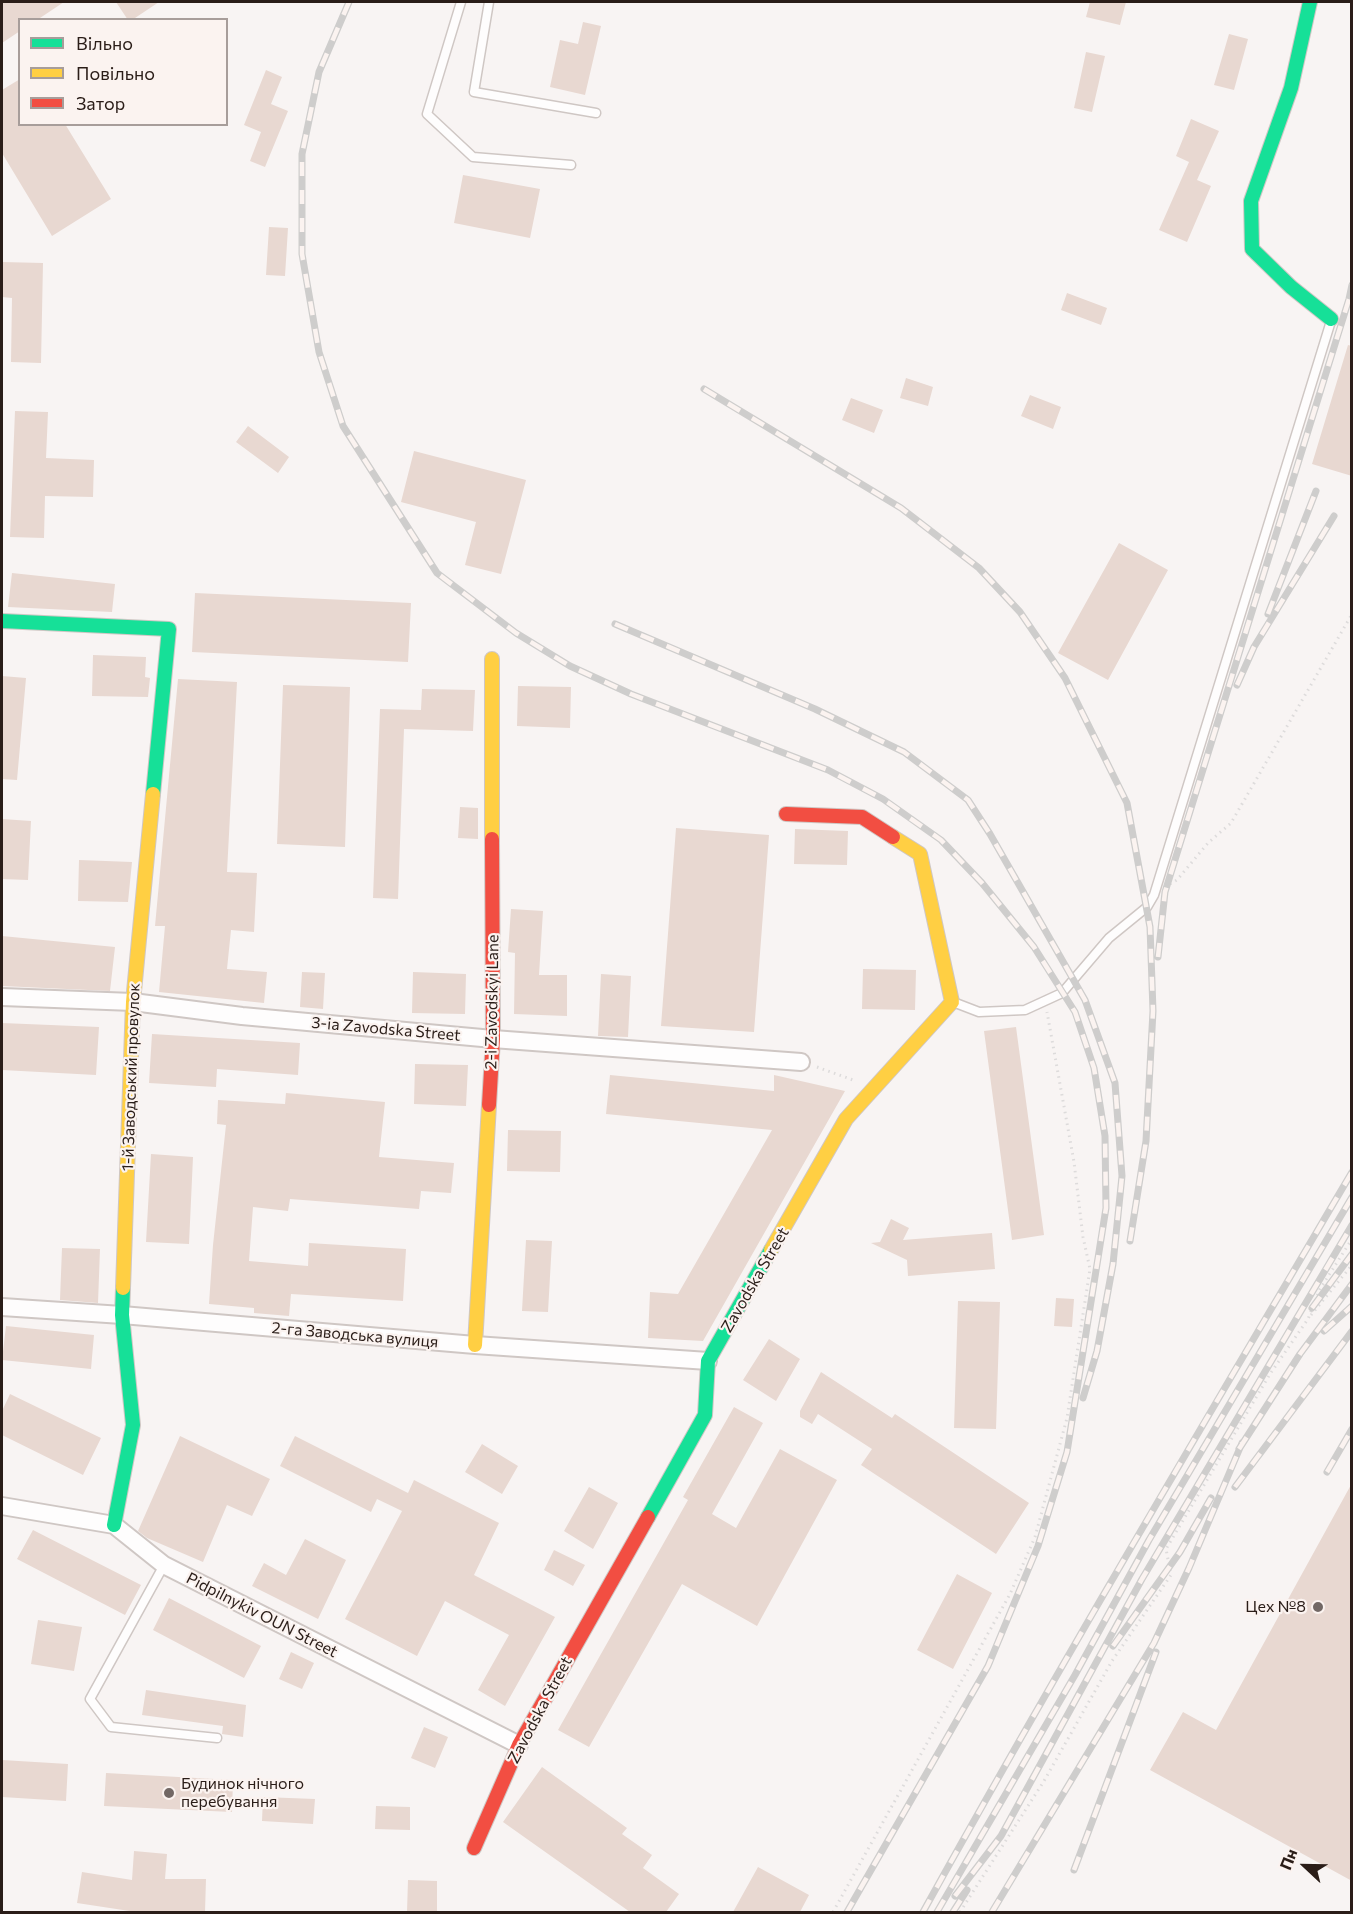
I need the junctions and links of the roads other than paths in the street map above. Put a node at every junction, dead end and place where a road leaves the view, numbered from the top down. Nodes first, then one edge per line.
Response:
1 (461, 2) edge
2 (489, 2) edge
3 (1311, 2) edge
4 (596, 113) dead end
5 (571, 165) dead end
6 (1331, 319) joint
7 (2, 621) edge
8 (492, 659) dead end
9 (786, 814) dead end
10 (2, 997) edge
11 (133, 1002) junction
12 (952, 1002) junction
13 (493, 1039) junction
14 (801, 1062) road end
15 (2, 1307) edge
16 (122, 1315) junction
17 (475, 1345) junction
18 (708, 1361) junction
19 (2, 1506) edge
20 (114, 1525) junction
21 (164, 1565) junction
22 (217, 1738) dead end
23 (519, 1746) junction
24 (474, 1848) dead end

1 - 5 lane
2 - 4 lane
3 - 6 street
6 - 12 lane
7 - 11 street, 1-й Заводський провулок
8 - 13 street, 2-i Zavodskyi Lane
9 - 12 street
10 - 11 street, 3-ia Zavodska Street
11 - 13 street, 3-ia Zavodska Street
11 - 16 street, 1-й Заводський провулок
12 - 18 street, Zavodska Street
13 - 14 street, 3-ia Zavodska Street
13 - 17 street, 2-i Zavodskyi Lane
15 - 16 street, 2-га Заводська вулиця
16 - 17 street, 2-га Заводська вулиця
16 - 20 street, 1-й Заводський провулок
17 - 18 street, 2-га Заводська вулиця
18 - 23 street, Zavodska Street
19 - 20 street, Pidpilnykiv OUN Street
20 - 21 street, Pidpilnykiv OUN Street
21 - 22 lane
21 - 23 street, Pidpilnykiv OUN Street
23 - 24 street, Zavodska Street

